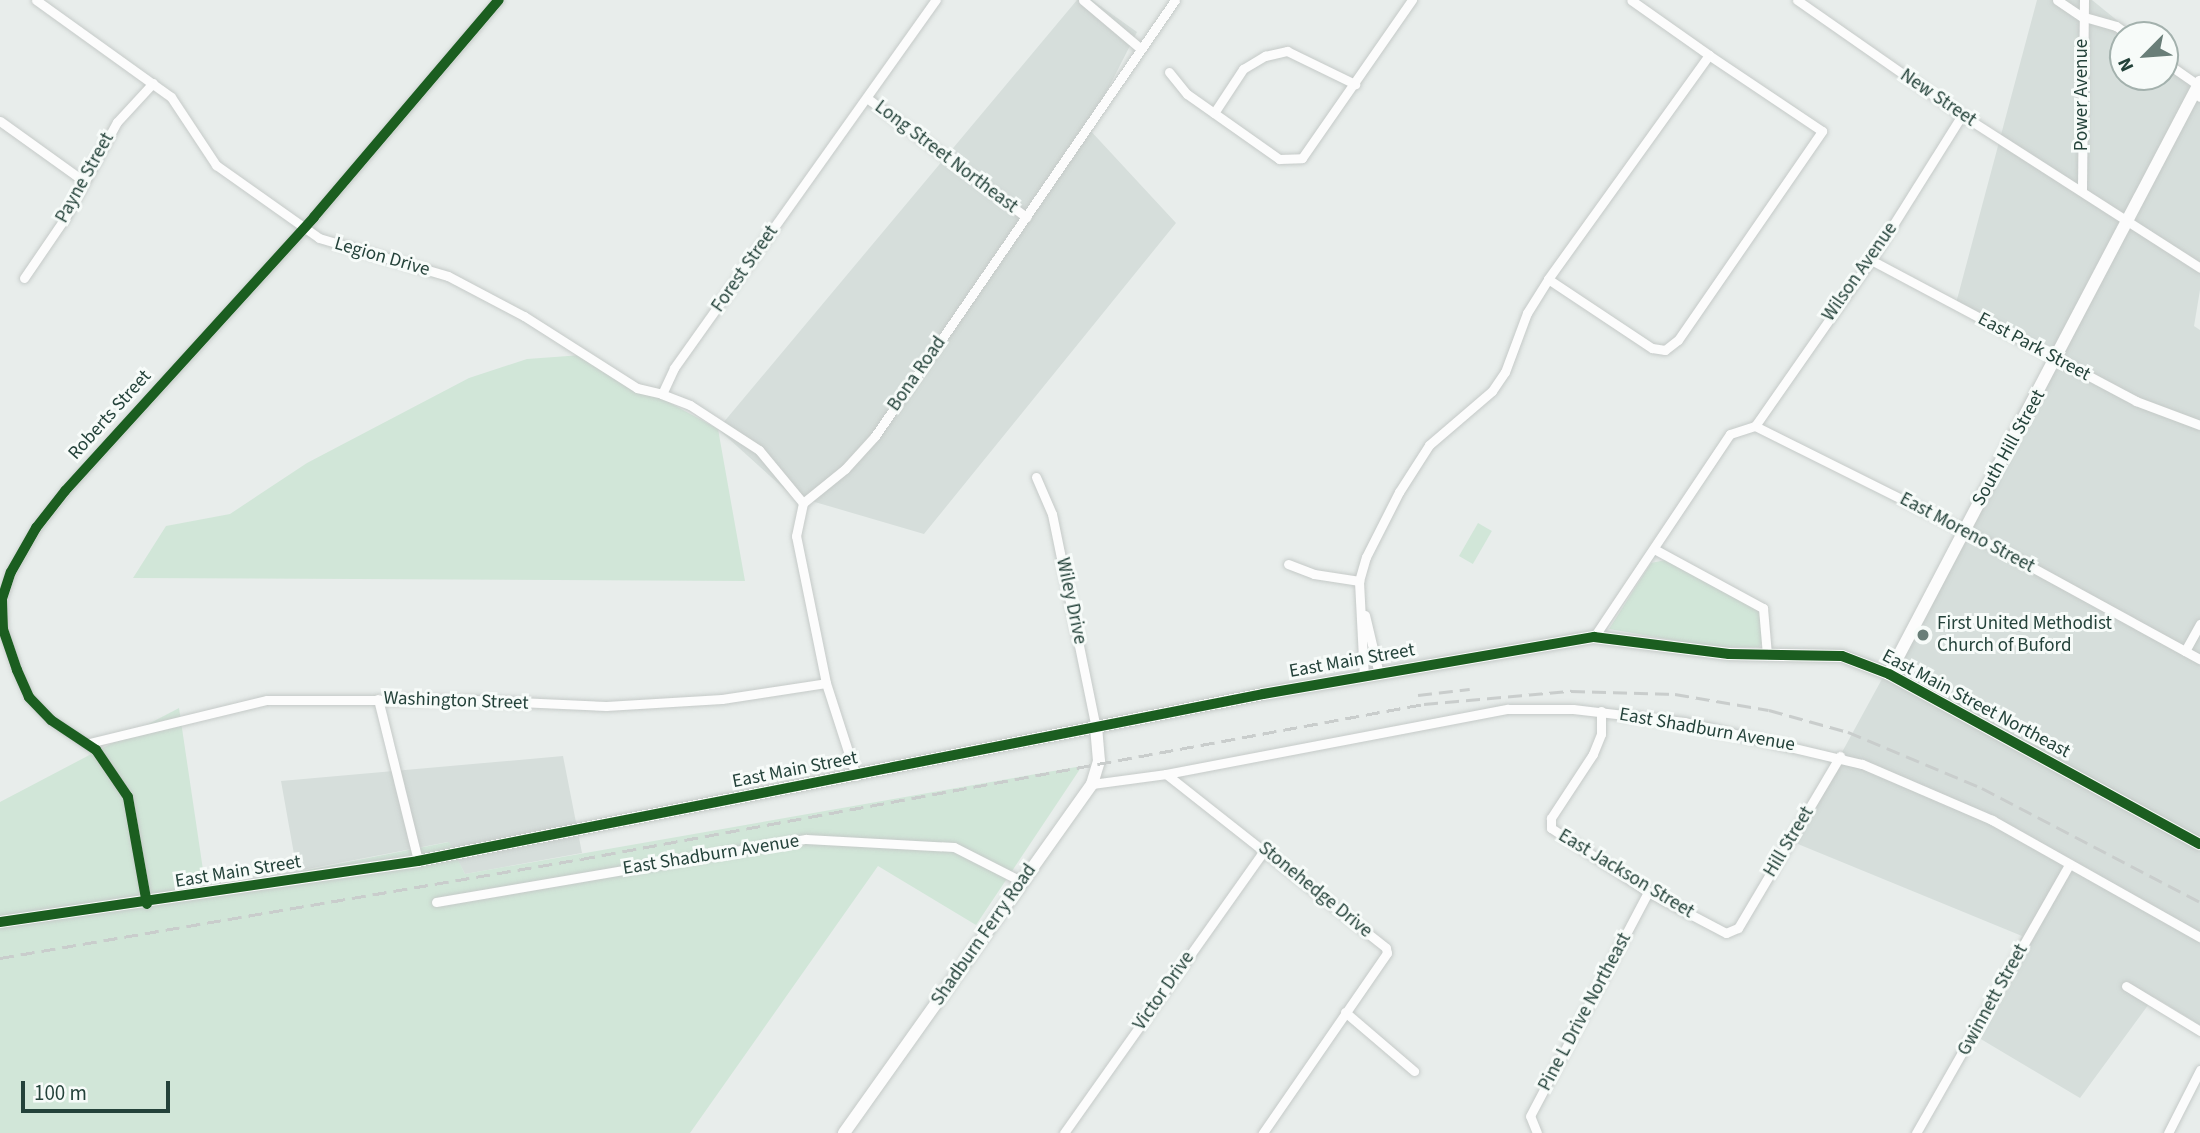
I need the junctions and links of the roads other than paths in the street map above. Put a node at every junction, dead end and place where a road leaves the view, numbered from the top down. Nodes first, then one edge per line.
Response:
1 (36, 0) edge
2 (499, 0) edge
3 (936, 0) edge
4 (1083, 0) edge
5 (1175, 0) edge
6 (1412, 0) edge
7 (1631, 0) edge
8 (1797, 0) edge
9 (2057, 0) edge
10 (2084, 0) edge
11 (2081, 16) junction
12 (2109, 24) edge
13 (1141, 49) junction
14 (1709, 55) junction
15 (1168, 72) dead end
16 (2179, 73) edge
17 (153, 83) junction
18 (1355, 84) junction
19 (2199, 88) edge
20 (867, 98) junction
21 (1214, 113) junction
22 (1962, 115) junction
23 (0, 121) edge
24 (82, 180) junction
25 (2082, 190) junction
26 (1026, 217) junction
27 (2127, 221) junction
28 (304, 227) junction
29 (1871, 260) junction
30 (2200, 268) edge
31 (24, 278) dead end
32 (1548, 279) junction
33 (2057, 359) junction
34 (662, 394) junction
35 (2200, 425) edge
36 (1755, 426) junction
37 (1036, 477) dead end
38 (803, 503) junction
39 (1964, 530) junction
40 (1656, 550) junction
41 (1287, 564) dead end
42 (1359, 581) junction
43 (1361, 603) junction
44 (2200, 624) edge
45 (1594, 637) junction
46 (2185, 651) junction
47 (1767, 655) junction
48 (2200, 659) edge
49 (1379, 674) junction
50 (1889, 674) junction
51 (1364, 677) junction
52 (826, 683) junction
53 (377, 699) junction
54 (1601, 711) junction
55 (1096, 728) junction
56 (89, 743) junction
57 (1840, 756) junction
58 (1166, 774) junction
59 (856, 776) junction
60 (1092, 784) junction
61 (2200, 844) edge
62 (1265, 849) junction
63 (418, 861) junction
64 (2068, 866) junction
65 (1021, 881) junction
66 (1648, 892) junction
67 (436, 902) dead end
68 (147, 904) junction
69 (0, 922) edge
70 (1738, 928) joint
71 (2200, 937) edge
72 (2126, 986) dead end
73 (1345, 1012) junction
74 (2200, 1031) edge
75 (2200, 1070) edge
76 (1414, 1071) dead end
77 (844, 1133) edge
78 (1064, 1133) edge
79 (1263, 1133) edge
80 (1536, 1133) edge
81 (1916, 1133) edge
82 (2168, 1133) edge

1 - 17 street, Legion Drive
2 - 28 street, Roberts Street
3 - 20 street, Forest Street
4 - 13 street
5 - 13 street, Bona Road
6 - 18 street
7 - 14 street
8 - 22 street, New Street
9 - 11 street
10 - 11 street, Power Avenue
11 - 12 street
11 - 25 street, Power Avenue
13 - 26 street, Bona Road
14 - 32 street
14 - 32 street
15 - 21 street
16 - 19 street
17 - 24 street, Payne Street
17 - 28 street, Legion Drive
18 - 21 street
18 - 21 street
19 - 27 street, South Hill Street
20 - 26 street, Long Street Northeast
20 - 34 street, Forest Street
22 - 25 street, New Street
22 - 29 street, Wilson Avenue
23 - 24 street
24 - 31 street, Payne Street
25 - 27 street
26 - 38 street, Bona Road
27 - 30 street
27 - 33 street, South Hill Street
28 - 34 street, Legion Drive
28 - 56 street, Roberts Street
29 - 33 street, East Park Street
29 - 36 street, Wilson Avenue
32 - 42 street
33 - 35 street, East Park Street
33 - 39 street, South Hill Street
34 - 38 street
36 - 39 street, East Moreno Street
36 - 40 street
37 - 55 street, Wiley Drive
38 - 52 street
39 - 46 street, East Moreno Street
39 - 50 street, South Hill Street
40 - 45 street
40 - 47 street
41 - 42 street
42 - 43 street
43 - 49 street
43 - 51 street
44 - 46 street
45 - 47 street, East Main Street Northeast
45 - 49 street, East Main Street
46 - 48 street, East Moreno Street
47 - 50 street, East Main Street Northeast
49 - 51 street, East Main Street
50 - 61 street, East Main Street Northeast
51 - 55 street, East Main Street
52 - 53 street, Washington Street
52 - 59 street
53 - 56 street, Washington Street
53 - 63 street
54 - 57 street, East Shadburn Avenue
54 - 58 street, East Shadburn Avenue
54 - 66 street, East Jackson Street
55 - 59 street, East Main Street
55 - 60 street, Shadburn Ferry Road
56 - 68 street, Roberts Street
57 - 64 street, East Shadburn Avenue
57 - 70 street, Hill Street
58 - 60 street, East Shadburn Avenue
58 - 62 street, Stonehedge Drive
59 - 63 street, East Main Street
60 - 65 street, Shadburn Ferry Road
62 - 73 street, Stonehedge Drive
62 - 78 street, Victor Drive
63 - 68 street, East Main Street
64 - 71 street, East Shadburn Avenue
64 - 81 street, Gwinnett Street
65 - 67 street, East Shadburn Avenue
65 - 77 street, Shadburn Ferry Road
66 - 70 street, East Jackson Street
66 - 80 street, Pine L Drive Northeast
68 - 69 street, East Main Street
72 - 74 street
73 - 76 street
73 - 79 street, Stonehedge Drive
75 - 82 street

